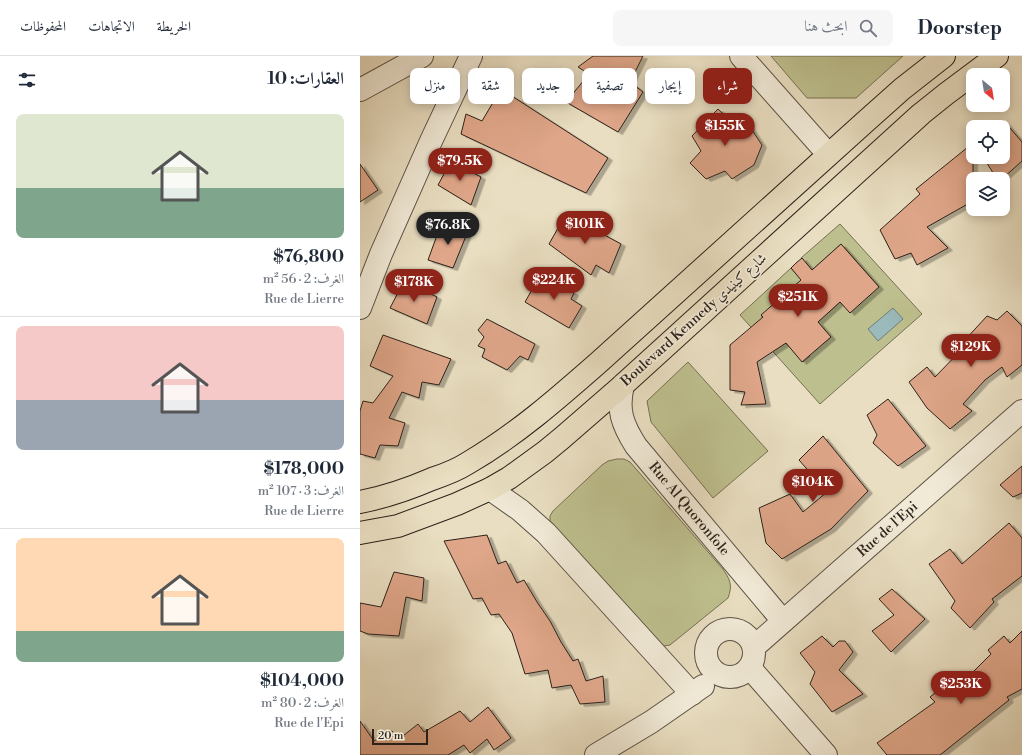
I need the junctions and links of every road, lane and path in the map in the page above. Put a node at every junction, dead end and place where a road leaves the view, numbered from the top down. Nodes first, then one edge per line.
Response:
1 (422, 56) edge
2 (471, 56) edge
3 (741, 56) edge
4 (944, 56) edge
5 (997, 56) edge
6 (360, 90) edge
7 (828, 154) junction
8 (360, 308) edge
9 (623, 385) junction
10 (1022, 411) edge
11 (490, 489) junction
12 (360, 502) edge
13 (360, 533) edge
14 (783, 621) junction
15 (752, 658) junction
16 (718, 675) junction
17 (692, 694) junction
18 (596, 755) edge
19 (826, 755) edge

1 - 6 street
2 - 8 street
3 - 7 street
4 - 7 main road
5 - 9 main road, Boulevard Kennedy شارع كينيدي
7 - 12 main road
9 - 11 main road, Boulevard Kennedy شارع كينيدي
9 - 14 street, Rue Al Quoronfole
10 - 14 street, Rue de l'Epi
11 - 13 main road, Boulevard Kennedy شارع كينيدي
11 - 17 street
14 - 15 street, Rue de l'Epi
15 - 16 street
15 - 16 street
15 - 19 street
16 - 17 street
17 - 18 street

